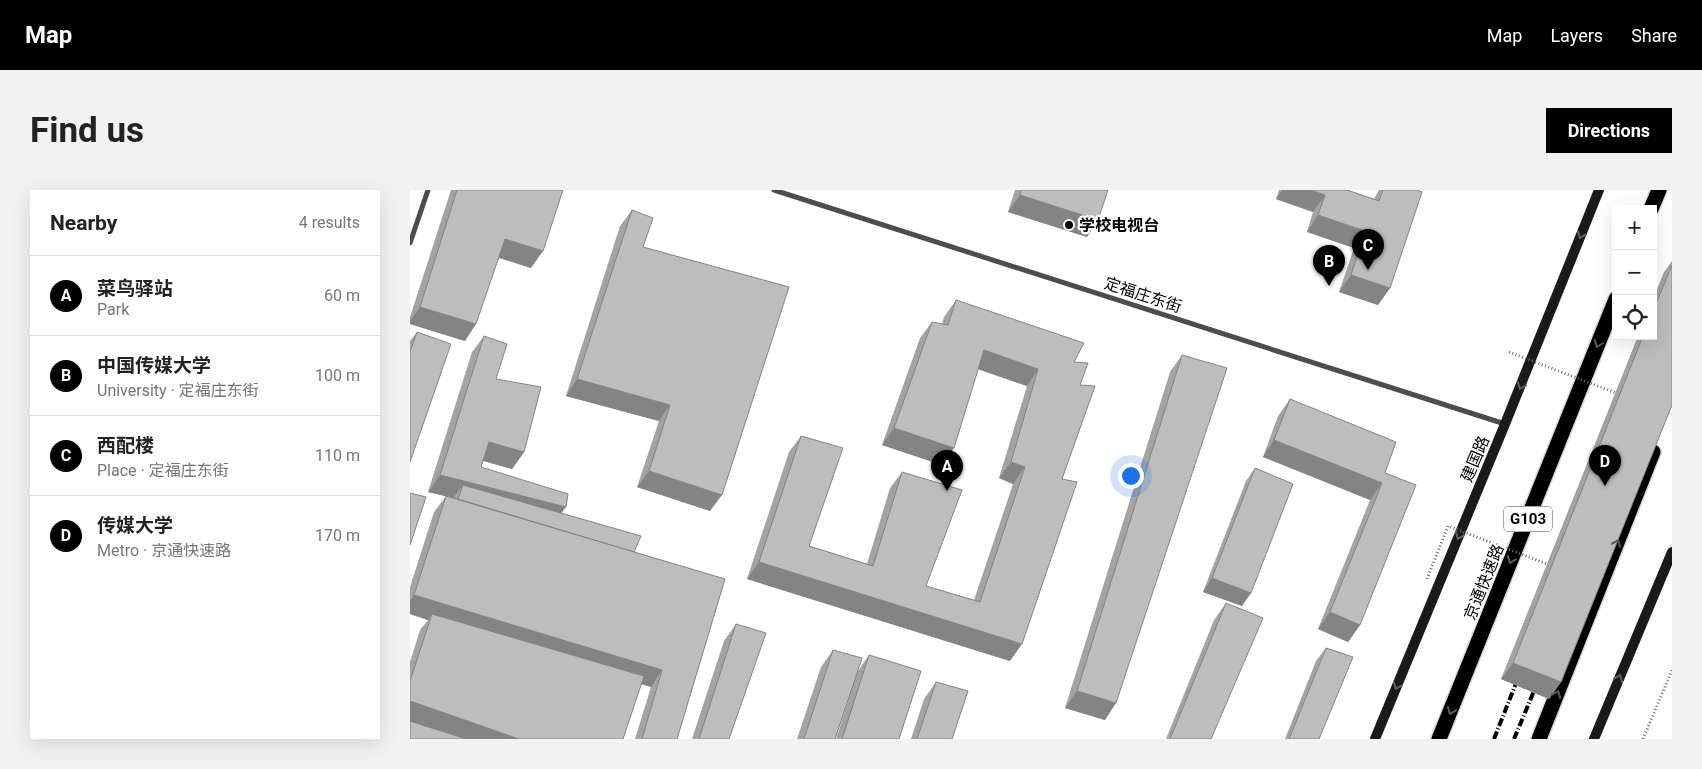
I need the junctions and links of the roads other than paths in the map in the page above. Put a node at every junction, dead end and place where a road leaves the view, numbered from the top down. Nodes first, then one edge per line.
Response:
1 (428, 190) edge
2 (774, 190) edge
3 (1599, 190) edge
4 (1658, 190) edge
5 (1652, 205) edge
6 (410, 242) edge
7 (1612, 309) edge
8 (1506, 424) junction
9 (1657, 442) edge
10 (1672, 552) edge
11 (1375, 739) edge
12 (1439, 739) edge
13 (1539, 739) edge
14 (1594, 739) edge

1 - 6 street
2 - 8 street, 定福庄东街
3 -> 8 main road, 建国路
4 - 5 highway
7 -> 12 highway, 京通快速路 / G103
8 -> 11 main road, 建国路
13 -> 9 highway
14 -> 10 main road

